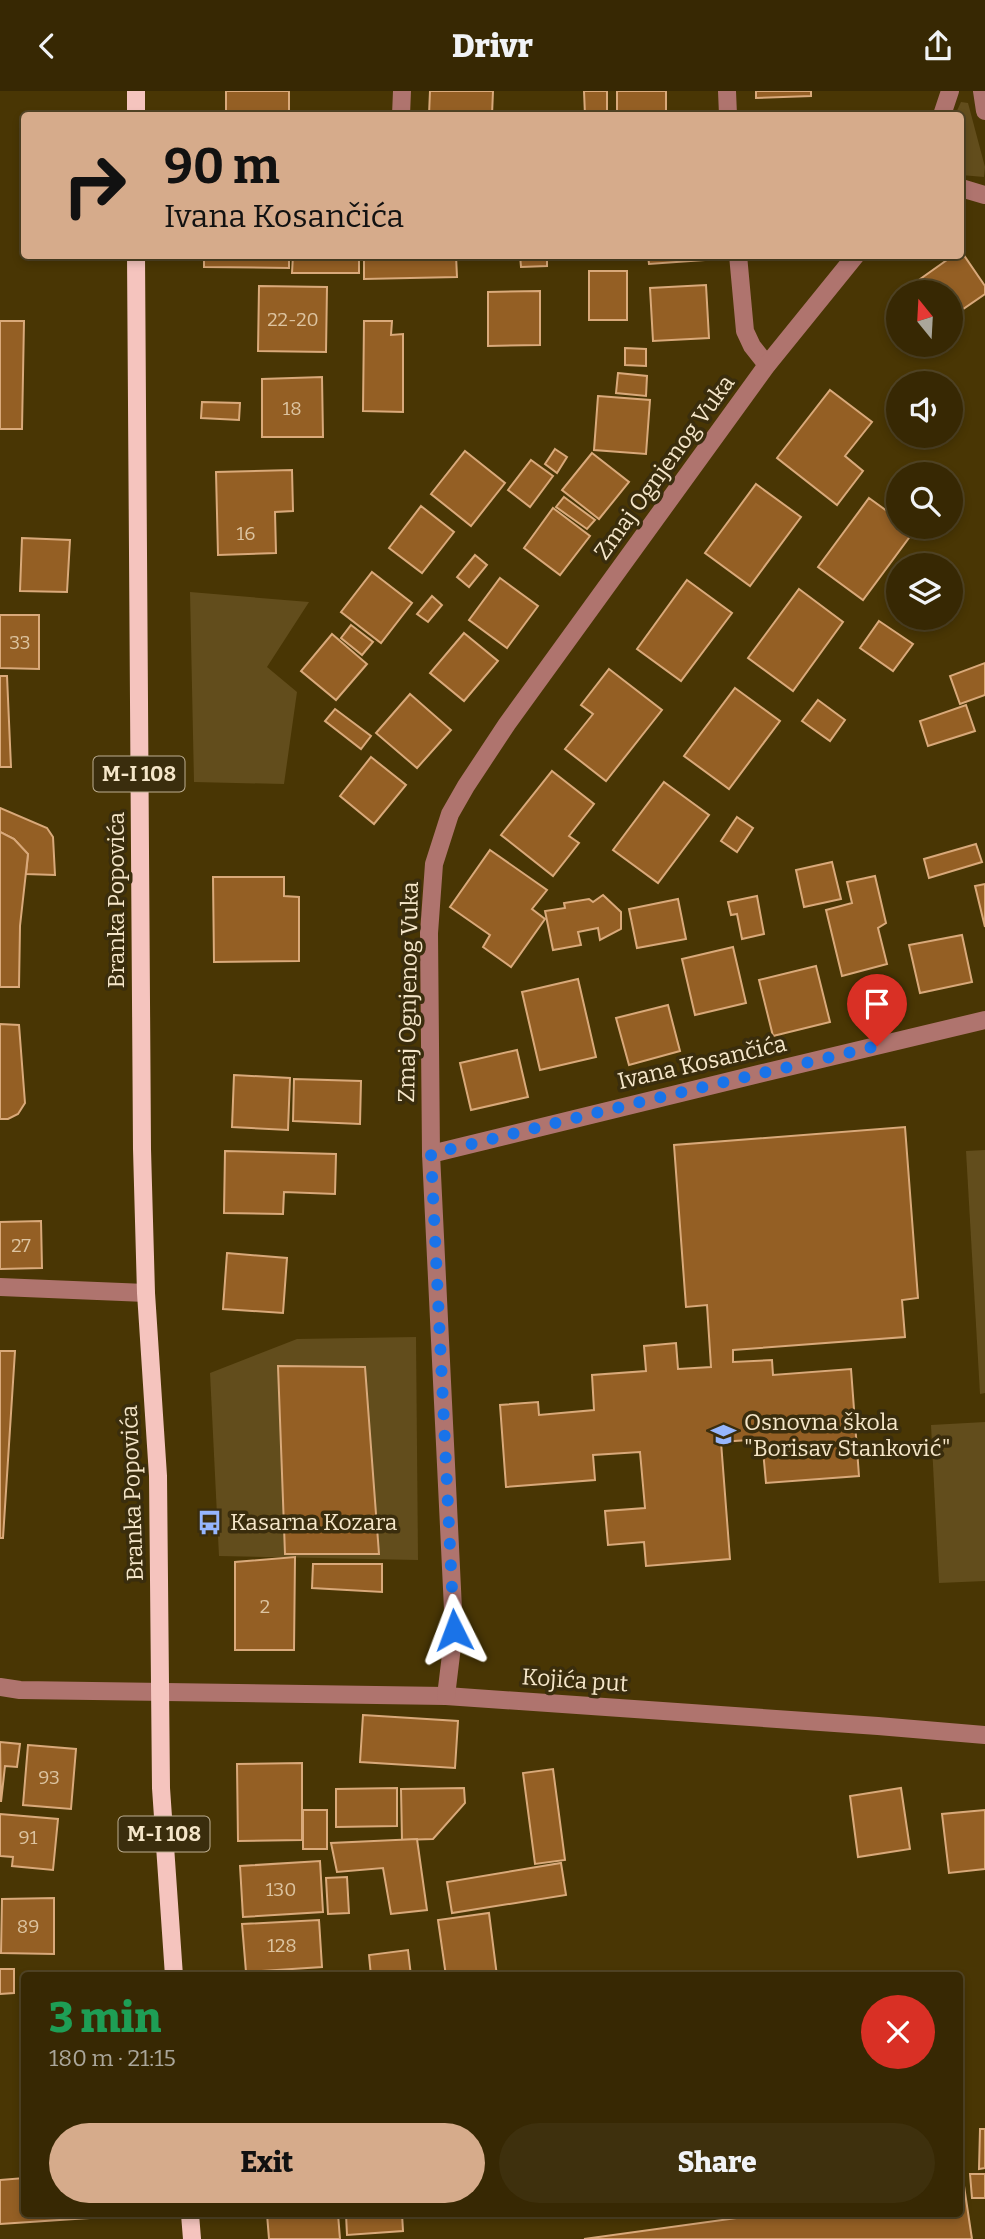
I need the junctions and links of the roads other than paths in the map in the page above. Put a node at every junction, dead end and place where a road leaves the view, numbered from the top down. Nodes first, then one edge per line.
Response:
1 (136, 91) edge
2 (402, 91) edge
3 (727, 91) edge
4 (950, 91) edge
5 (982, 91) edge
6 (985, 111) edge
7 (136, 112) edge
8 (401, 112) edge
9 (728, 112) edge
10 (943, 112) edge
11 (964, 189) edge
12 (985, 195) edge
13 (136, 259) edge
14 (738, 259) edge
15 (853, 259) edge
16 (767, 365) junction
17 (985, 1020) edge
18 (431, 1154) junction
19 (0, 1287) edge
20 (146, 1293) junction
21 (0, 1687) edge
22 (160, 1691) junction
23 (446, 1696) junction
24 (985, 1735) edge
25 (174, 1972) edge
26 (190, 2217) edge
27 (192, 2239) edge

1 - 7 main road
2 - 8 street
3 - 9 street
4 - 10 street
5 - 6 street
11 - 12 street
13 - 20 main road, Branka Popovića / M-I 108
14 - 16 street
15 - 16 street, Zmaj Ognjenog Vuka
16 - 18 street, Zmaj Ognjenog Vuka
17 - 18 street, Ivana Kosančića
18 - 23 street, Zmaj Ognjenog Vuka
19 - 20 street
20 - 22 main road, Branka Popovića / M-I 108
21 - 22 street, Kojića put
22 - 23 street, Kojića put
22 - 25 main road, M-I 108
23 - 24 street, Kojića put
26 - 27 main road

